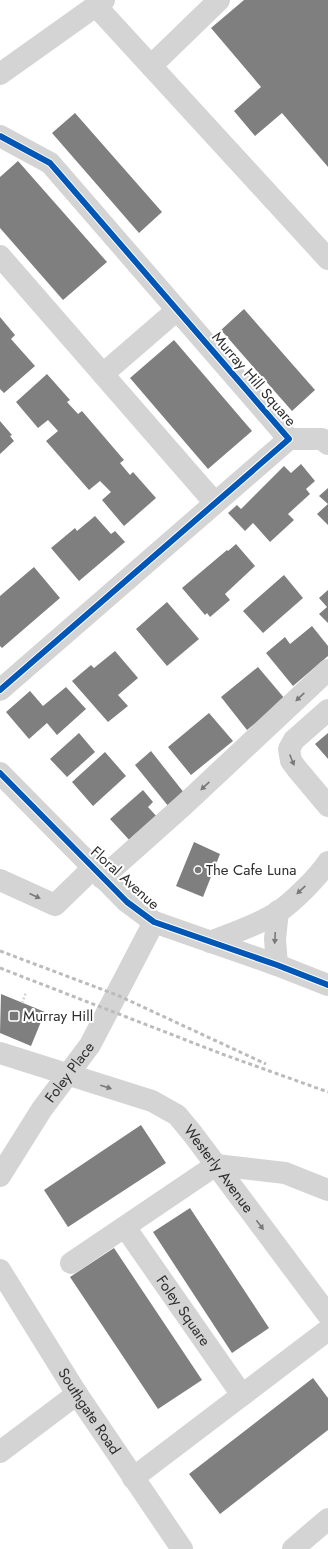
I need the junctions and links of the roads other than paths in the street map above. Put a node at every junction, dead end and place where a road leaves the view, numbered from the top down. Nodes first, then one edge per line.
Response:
1 (219, 0) edge
2 (100, 3) edge
3 (151, 66) junction
4 (0, 74) edge
5 (0, 136) edge
6 (0, 256) edge
7 (328, 259) edge
8 (177, 310) junction
9 (103, 374) junction
10 (288, 439) junction
11 (328, 444) edge
12 (215, 503) junction
13 (328, 670) edge
14 (0, 690) edge
15 (328, 710) edge
16 (0, 773) edge
17 (328, 806) edge
18 (328, 862) edge
19 (98, 873) junction
20 (0, 880) edge
21 (278, 911) junction
22 (154, 922) junction
23 (210, 942) junction
24 (277, 965) junction
25 (328, 985) edge
26 (0, 1053) edge
27 (69, 1075) junction
28 (216, 1165) junction
29 (0, 1176) edge
30 (328, 1190) edge
31 (125, 1227) junction
32 (71, 1263) dead end
33 (0, 1270) edge
34 (326, 1306) edge
35 (328, 1330) edge
36 (78, 1394) junction
37 (242, 1395) junction
38 (0, 1452) edge
39 (133, 1478) junction
40 (328, 1519) edge
41 (182, 1549) edge
42 (293, 1549) edge

1 - 3 street
2 - 3 street
2 - 4 street
3 - 7 street
5 - 8 street, Murray Hill Square
6 - 9 street
8 - 9 street
8 - 10 street, Murray Hill Square
9 - 12 street
10 - 11 street
10 - 12 street, Murray Hill Square
12 - 14 street, Murray Hill Square
13 -> 19 street
15 -> 17 street
16 - 19 street, Floral Avenue
18 -> 21 street
20 -> 19 street
19 - 22 street, Floral Avenue
21 - 23 street
21 -> 24 street
22 - 23 street, Floral Avenue
22 - 27 street, Foley Place
23 - 24 street, Floral Avenue
24 - 25 street, Floral Avenue
26 - 27 street, Westerly Avenue
27 -> 28 street, Westerly Avenue
27 - 29 street, Foley Place
28 - 30 street
28 - 31 street
28 -> 34 street, Westerly Avenue
31 - 32 street
31 - 37 street, Foley Square
33 - 36 street, Southgate Road
35 - 37 street
36 - 38 street
36 - 39 street, Southgate Road
37 - 39 street
39 - 41 street, Southgate Road
40 - 42 street

